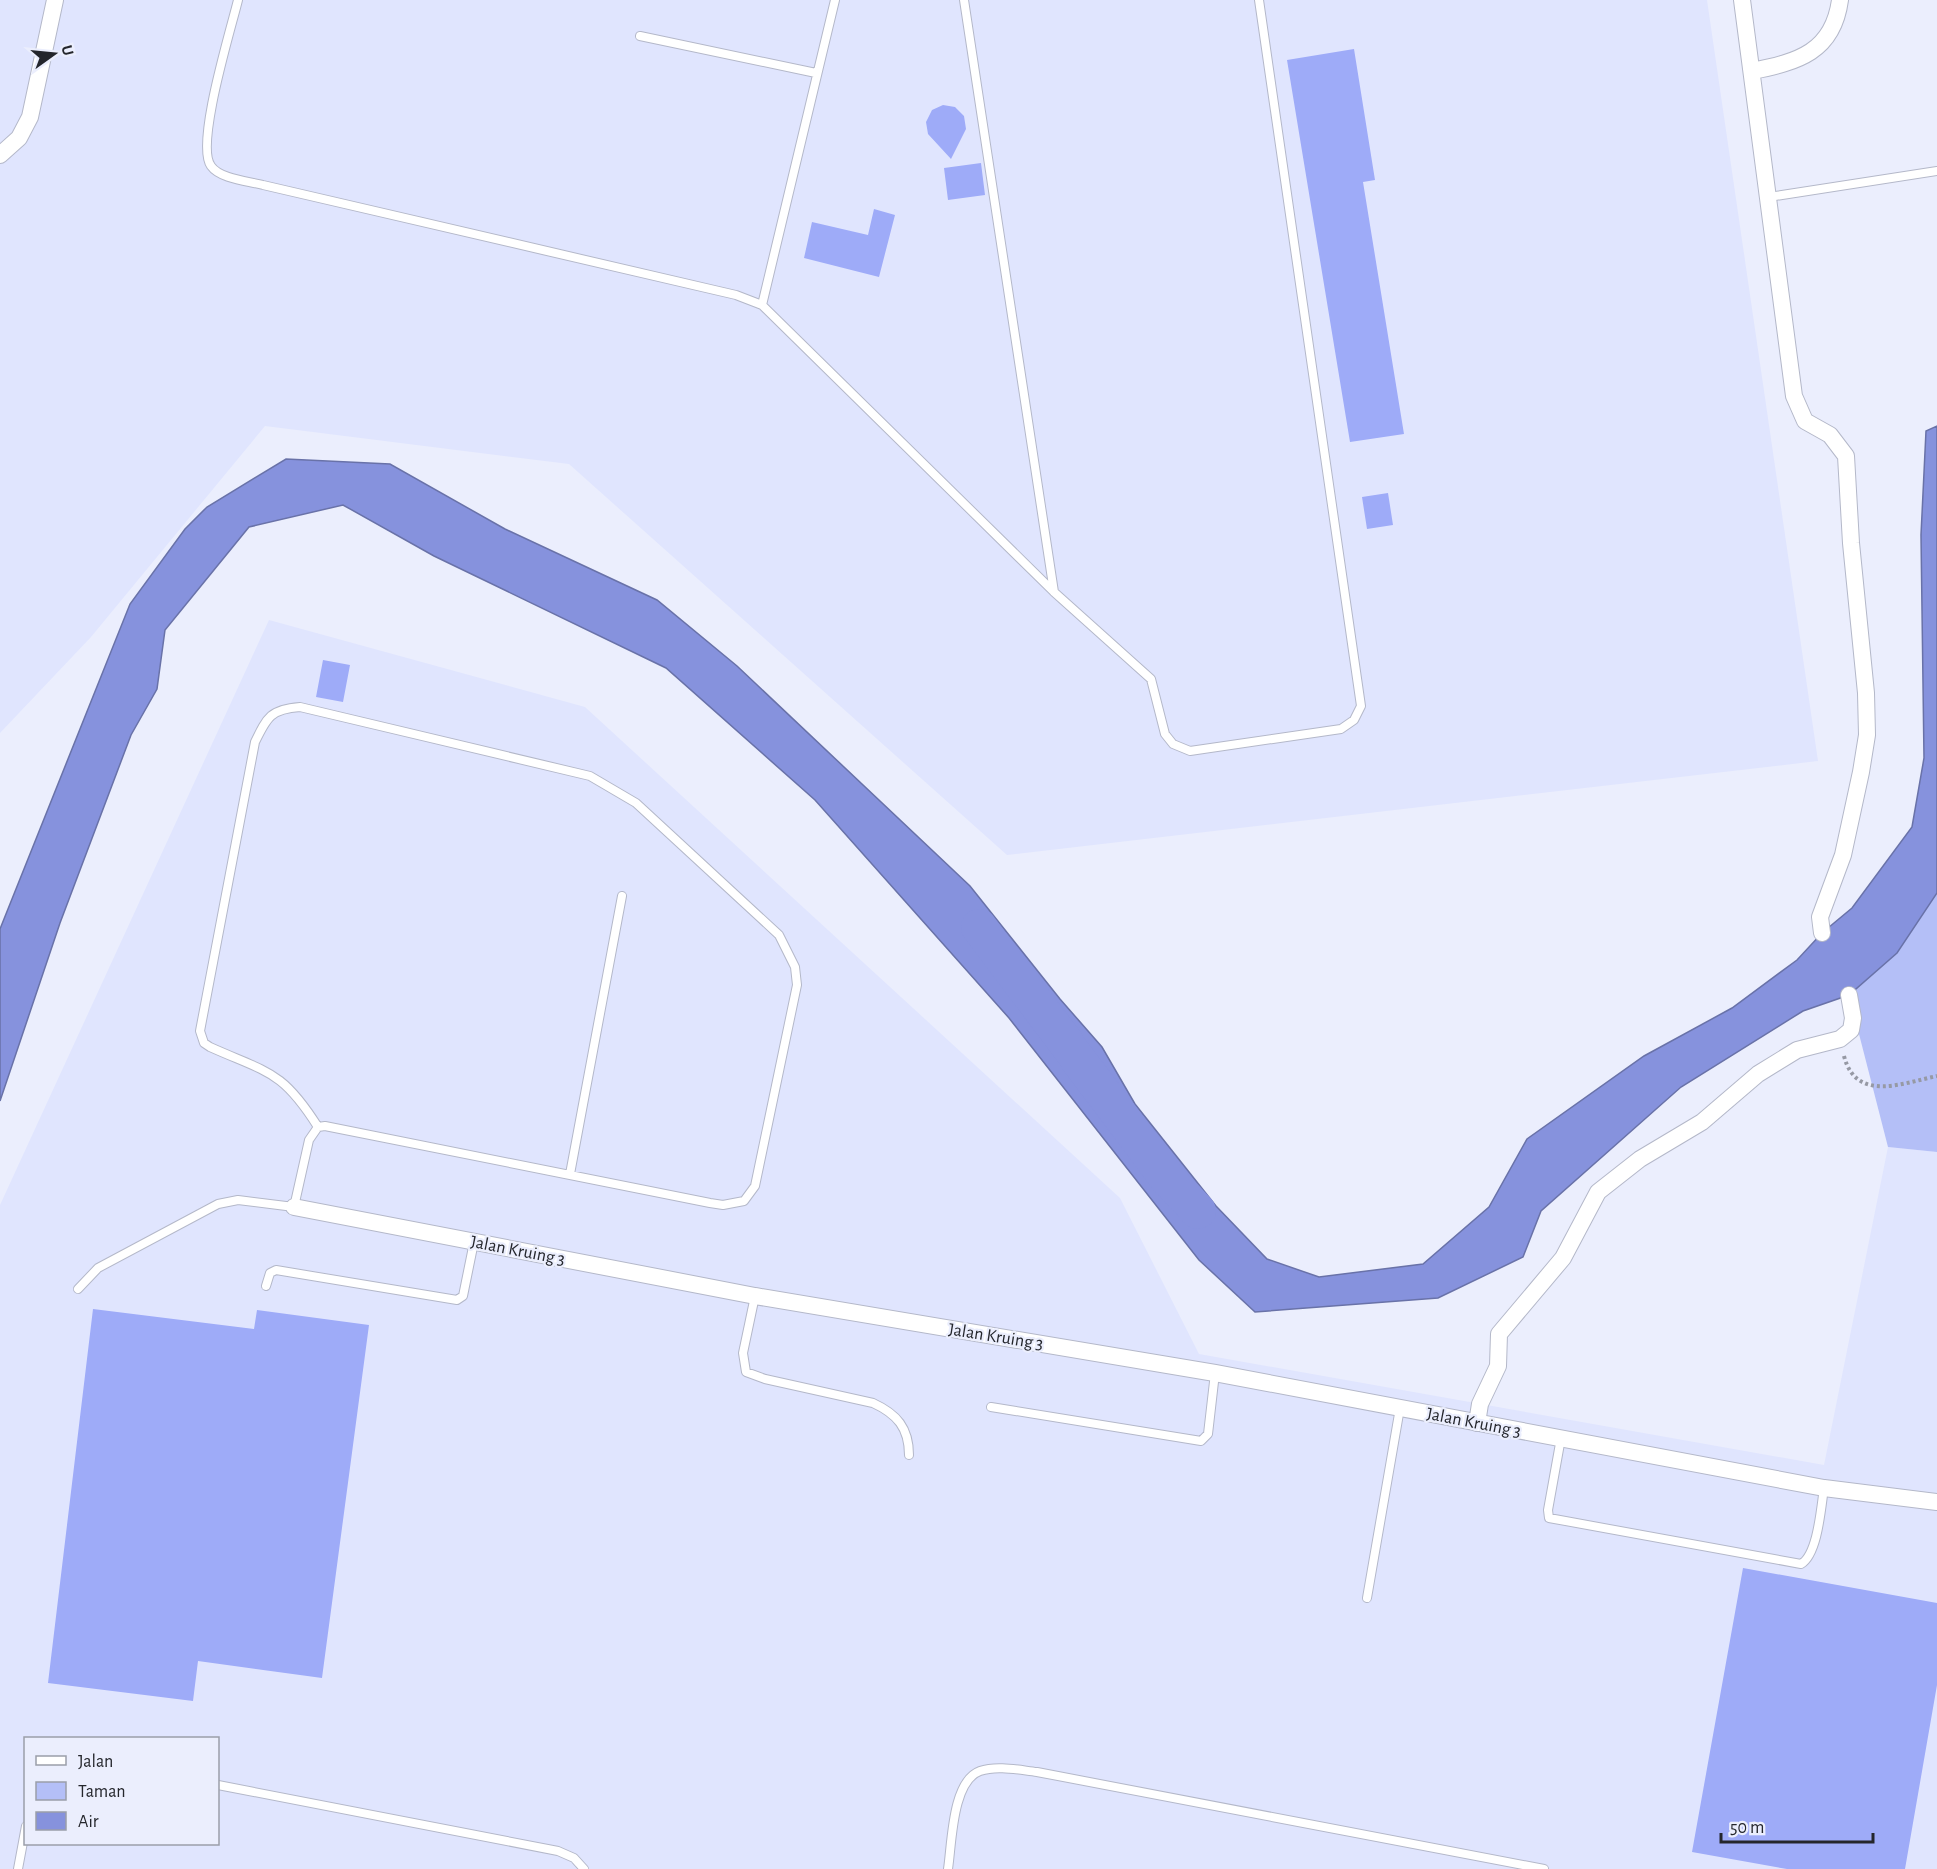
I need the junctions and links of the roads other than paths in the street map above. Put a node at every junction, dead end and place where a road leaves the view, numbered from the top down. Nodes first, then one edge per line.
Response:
1 (55, 0) edge
2 (238, 0) edge
3 (834, 0) edge
4 (964, 0) edge
5 (1259, 0) edge
6 (1742, 0) edge
7 (1840, 0) edge
8 (640, 36) dead end
9 (1752, 71) junction
10 (816, 73) junction
11 (0, 155) edge
12 (1937, 171) edge
13 (1769, 197) junction
14 (762, 305) junction
15 (1054, 592) junction
16 (622, 896) dead end
17 (1822, 933) dead end
18 (1849, 995) dead end
19 (318, 1127) junction
20 (570, 1174) junction
21 (294, 1207) junction
22 (474, 1242) junction
23 (266, 1286) dead end
24 (78, 1289) dead end
25 (755, 1296) junction
26 (1215, 1373) junction
27 (991, 1407) dead end
28 (1400, 1408) junction
29 (1477, 1423) junction
30 (1561, 1438) junction
31 (909, 1455) dead end
32 (1824, 1488) junction
33 (1937, 1502) edge
34 (1367, 1598) dead end
35 (219, 1785) edge
36 (24, 1837) edge
37 (18, 1869) edge
38 (584, 1869) edge
39 (948, 1869) edge
40 (1544, 1869) edge

1 - 11 street
2 - 14 lane
3 - 10 lane
4 - 15 lane
5 - 15 lane
6 - 9 street
7 - 9 street
8 - 10 lane
9 - 13 street
10 - 14 lane
12 - 13 lane
13 - 17 street
14 - 15 lane
16 - 20 lane
18 - 29 street
19 - 20 lane
19 - 20 lane
19 - 21 lane
21 - 22 street, Jalan Kruing 3
21 - 24 lane, Jalan Kruing 3
22 - 23 lane
22 - 25 street, Jalan Kruing 3
25 - 26 street, Jalan Kruing 3
25 - 31 lane
26 - 27 lane
26 - 28 street, Jalan Kruing 3
28 - 29 street, Jalan Kruing 3
28 - 34 lane
29 - 30 street, Jalan Kruing 3
30 - 32 street, Jalan Kruing 3
30 - 32 lane
32 - 33 street, Jalan Kruing 3
35 - 38 lane
36 - 37 lane
39 - 40 lane

